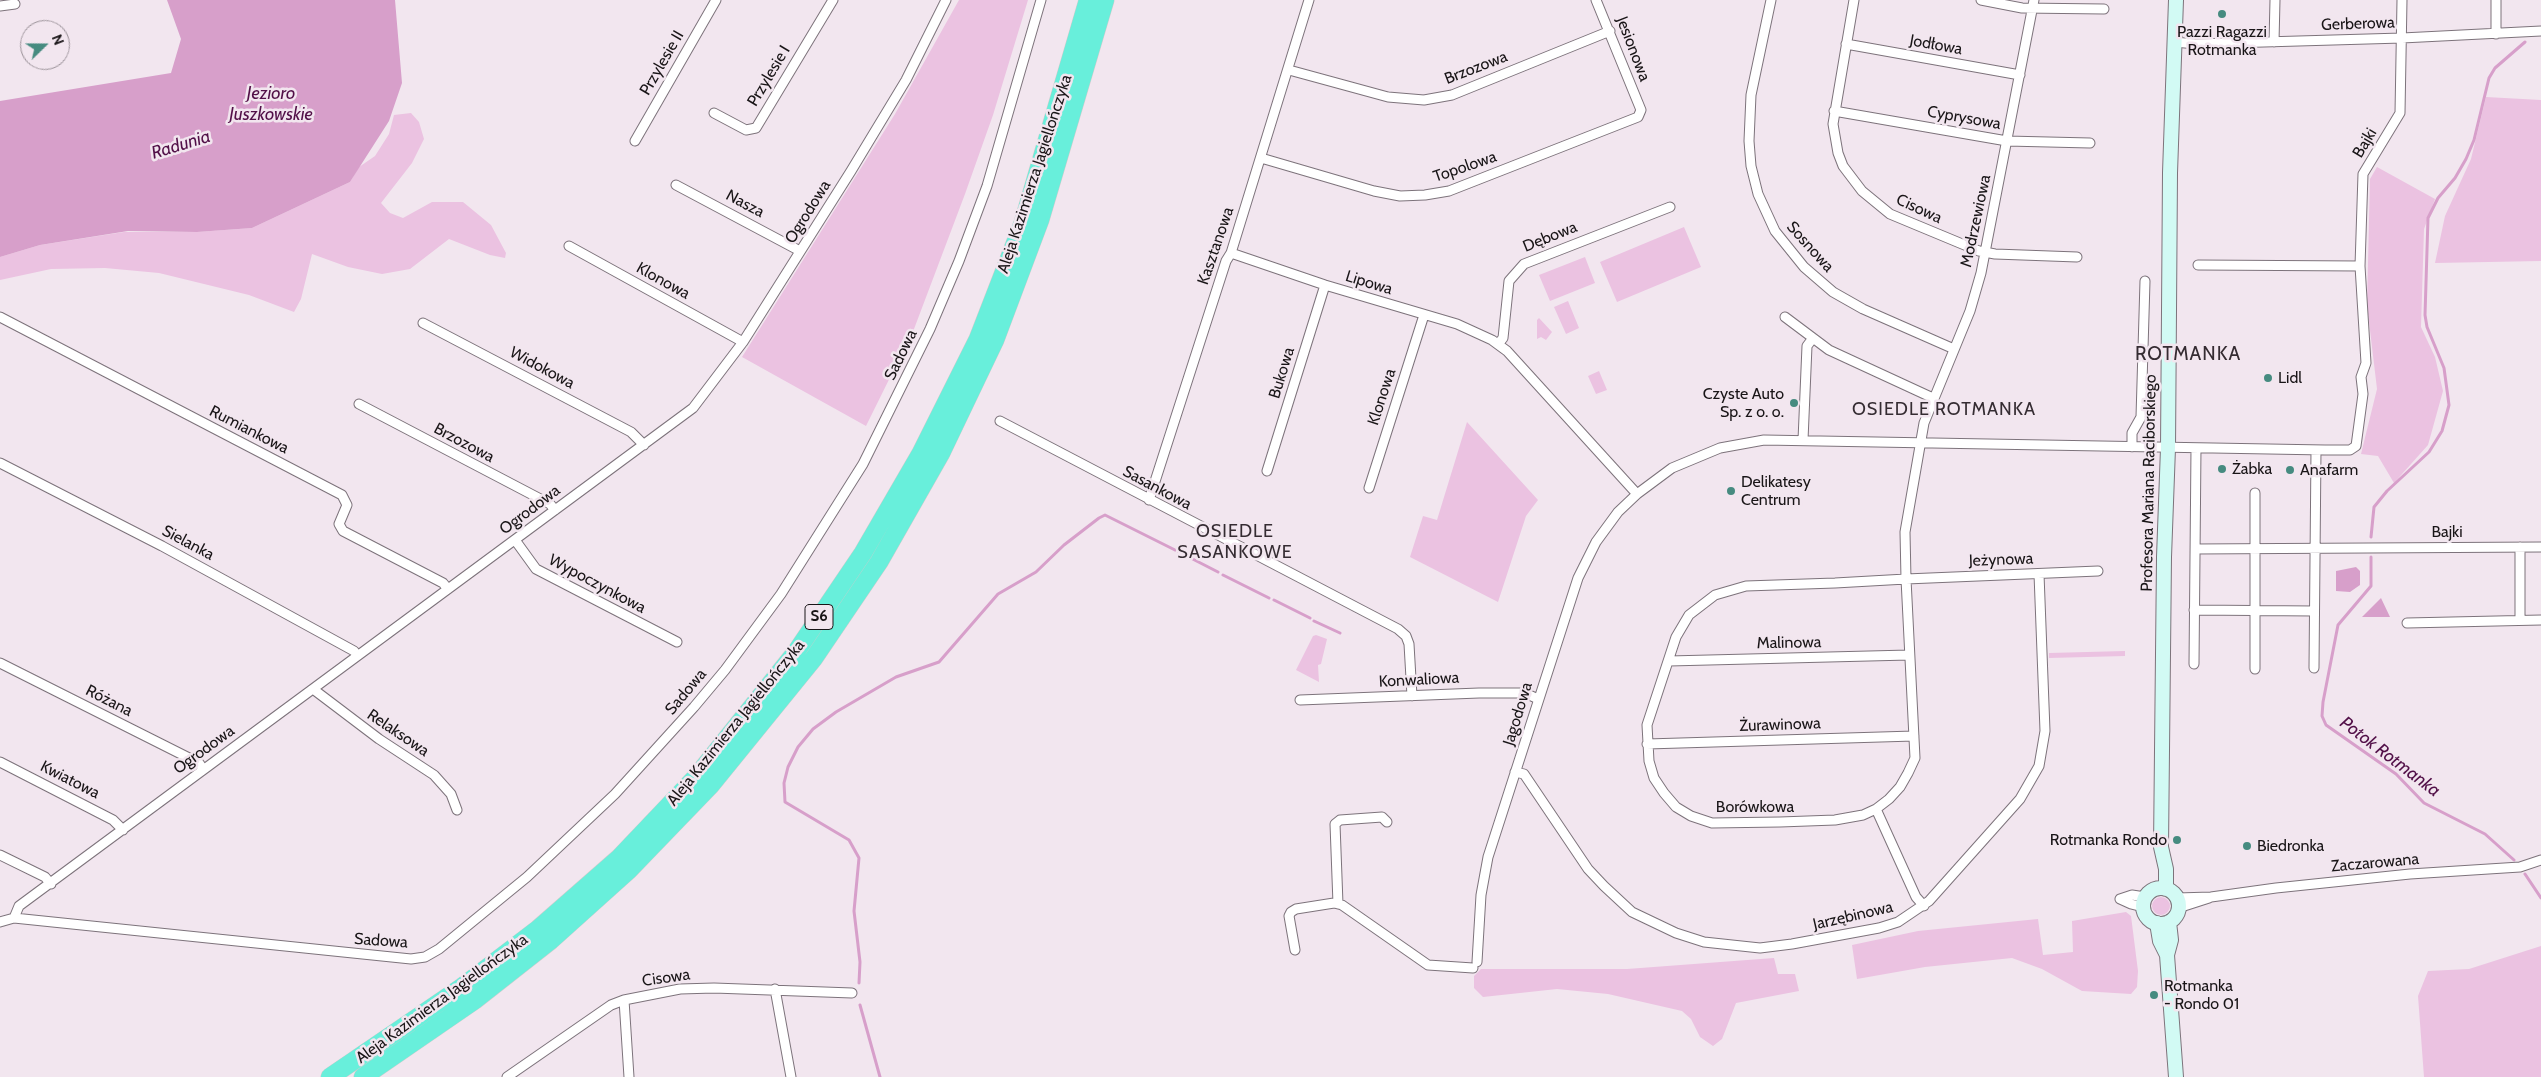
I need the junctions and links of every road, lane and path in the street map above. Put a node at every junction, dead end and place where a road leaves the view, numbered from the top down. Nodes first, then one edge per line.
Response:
1 (716, 0) edge
2 (833, 0) edge
3 (946, 0) edge
4 (1041, 0) edge
5 (1088, 0) edge
6 (1105, 0) edge
7 (1309, 0) edge
8 (1596, 0) edge
9 (1771, 0) edge
10 (1854, 0) edge
11 (1981, 0) edge
12 (2176, 0) edge
13 (2275, 0) edge
14 (2402, 0) edge
15 (2496, 0) edge
16 (15, 4) dead end
17 (2034, 4) edge
18 (0, 6) edge
19 (2104, 8) dead end
20 (1610, 31) junction
21 (2541, 31) edge
22 (2496, 34) junction
23 (2402, 38) junction
24 (2175, 42) junction
25 (2274, 42) junction
26 (1846, 44) junction
27 (1288, 70) junction
28 (2020, 75) junction
29 (1640, 110) joint
30 (1834, 111) junction
31 (714, 113) dead end
32 (635, 141) dead end
33 (2008, 141) junction
34 (2090, 143) dead end
35 (1261, 158) junction
36 (676, 185) dead end
37 (1670, 208) dead end
38 (569, 246) dead end
39 (800, 252) junction
40 (1985, 252) junction
41 (1231, 253) junction
42 (2077, 257) dead end
43 (2198, 265) dead end
44 (2360, 266) junction
45 (2144, 281) dead end
46 (1325, 285) junction
47 (1424, 315) junction
48 (0, 317) edge
49 (1785, 317) dead end
50 (423, 323) dead end
51 (1813, 338) junction
52 (743, 342) junction
53 (1498, 344) junction
54 (1954, 349) junction
55 (1933, 398) junction
56 (359, 404) dead end
57 (1000, 421) dead end
58 (1803, 440) junction
59 (1921, 441) junction
60 (644, 445) junction
61 (2132, 447) junction
62 (2168, 448) junction
63 (2196, 448) junction
64 (2316, 450) junction
65 (0, 463) edge
66 (1267, 471) dead end
67 (1369, 488) dead end
68 (2255, 493) dead end
69 (1637, 494) junction
70 (1149, 500) junction
71 (555, 510) junction
72 (515, 540) junction
73 (2315, 547) junction
74 (2520, 547) junction
75 (2541, 547) edge
76 (2255, 548) junction
77 (2195, 549) junction
78 (2098, 571) dead end
79 (2039, 574) junction
80 (1906, 579) junction
81 (448, 589) junction
82 (2194, 610) junction
83 (2255, 611) junction
84 (2314, 611) junction
85 (2520, 620) junction
86 (2541, 620) edge
87 (2407, 623) dead end
88 (676, 642) dead end
89 (358, 656) junction
90 (1909, 656) junction
91 (1669, 661) junction
92 (0, 663) edge
93 (2194, 664) dead end
94 (2314, 668) dead end
95 (2255, 669) dead end
96 (312, 689) junction
97 (1412, 696) junction
98 (1538, 699) junction
99 (1300, 700) dead end
100 (1914, 736) junction
101 (1647, 744) junction
102 (0, 762) edge
103 (203, 769) junction
104 (1515, 772) junction
105 (1876, 809) junction
106 (457, 810) dead end
107 (1387, 822) dead end
108 (123, 830) junction
109 (0, 855) edge
110 (2541, 860) edge
111 (51, 884) junction
112 (2161, 898) junction
113 (1338, 904) junction
114 (1924, 906) junction
115 (14, 918) junction
116 (0, 922) edge
117 (2163, 923) junction
118 (1295, 950) dead end
119 (775, 988) junction
120 (852, 994) dead end
121 (624, 1000) junction
122 (330, 1077) edge
123 (363, 1077) edge
124 (507, 1077) edge
125 (629, 1077) edge
126 (791, 1077) edge
127 (2176, 1077) edge

1 - 32 street, Przylesie II
2 - 31 street, Przylesie I
3 - 39 street, Ogrodowa
4 - 115 street, Sadowa
5 - 122 highway, Aleja Kazimierza Jagiellończyka / S6
6 - 123 highway, Aleja Kazimierza Jagiellończyka / S6
7 - 27 street, Kasztanowa
8 - 20 street, Jesionowa
9 - 54 street, Sosnowa
10 - 26 street, Cisowa
11 - 17 street
12 - 24 main road, Profesora Mariana Raciborskiego
13 - 25 street
14 - 23 street, Bajki
15 - 22 street
16 - 18 street
17 - 19 street
17 - 28 street, Modrzewiowa
20 - 27 street, Brzozowa
20 - 29 street, Jesionowa
21 - 22 street, Gerberowa
22 - 23 street, Gerberowa
23 - 25 street, Gerberowa
23 - 44 street, Bajki
24 - 25 street, Gerberowa
24 - 62 main road, Profesora Mariana Raciborskiego
26 - 28 street, Jodłowa
26 - 30 street, Cisowa
27 - 35 street, Kasztanowa
28 - 33 street, Modrzewiowa
29 - 35 street, Topolowa
30 - 33 street, Cyprysowa
30 - 40 street, Cisowa
33 - 34 street, Cyprysowa
33 - 40 street, Modrzewiowa
35 - 41 street, Kasztanowa
36 - 39 street, Nasza
37 - 53 street, Dębowa
38 - 52 street, Klonowa
39 - 52 street, Ogrodowa
40 - 42 street, Cisowa
40 - 54 street, Modrzewiowa
41 - 46 street, Lipowa
41 - 70 street, Kasztanowa
43 - 44 street
44 - 64 street, Bajki
45 - 61 street
46 - 47 street, Lipowa
46 - 66 street, Bukowa
47 - 53 street, Lipowa
47 - 67 street, Klonowa
48 - 81 street, Rumiankowa
49 - 51 street
50 - 60 street, Widokowa
51 - 55 street
51 - 58 street
52 - 60 street, Ogrodowa
53 - 69 street, Lipowa
54 - 55 street, Modrzewiowa
55 - 59 street, Modrzewiowa
56 - 71 street, Brzozowa
57 - 70 street, Sasankowa
58 - 59 street, Jagodowa
58 - 69 street, Jagodowa
59 - 61 street, Bajki
59 - 80 street, Borówkowa
60 - 71 street, Ogrodowa
61 - 62 street, Bajki
62 - 63 street, Bajki
62 - 112 main road, Profesora Mariana Raciborskiego
63 - 64 street, Bajki
63 - 77 street
64 - 73 street
65 - 89 street, Sielanka
68 - 76 street
69 - 98 street, Jagodowa
70 - 97 street, Sasankowa
71 - 72 street, Ogrodowa
72 - 81 street, Ogrodowa
72 - 88 street, Wypoczynkowa
73 - 74 street, Bajki
73 - 76 street, Bajki
73 - 84 street
74 - 75 street, Bajki
74 - 85 street
76 - 77 street, Bajki
76 - 83 street
77 - 82 street
78 - 79 street, Jeżynowa
79 - 80 street, Jeżynowa
79 - 114 street, Jarzębinowa
80 - 90 street, Borówkowa
80 - 91 street, Borówkowa
81 - 89 street, Ogrodowa
82 - 83 street
82 - 93 street
83 - 84 street
83 - 95 street
84 - 94 street
85 - 86 street
85 - 87 street
89 - 96 street, Ogrodowa
90 - 91 street, Malinowa
90 - 100 street, Borówkowa
91 - 101 street, Borówkowa
92 - 103 street, Różana
96 - 103 street, Ogrodowa
96 - 106 street, Relaksowa
97 - 98 street, Konwaliowa
97 - 99 street, Konwaliowa
98 - 104 street, Jagodowa
100 - 101 street, Żurawinowa
100 - 105 street, Borówkowa
101 - 105 street, Borówkowa
102 - 108 street, Kwiatowa
103 - 108 street, Ogrodowa
104 - 113 street, Jagodowa
104 - 114 street, Jarzębinowa
105 - 114 street
107 - 113 street
108 - 111 street, Ogrodowa
109 - 111 street
110 - 112 street, Zaczarowana
111 - 115 street, Ogrodowa
112 - 117 main road
112 - 117 main road
113 - 118 street
115 - 116 street
117 - 127 main road
119 - 120 street, Cisowa
119 - 121 street, Cisowa
119 - 126 street
121 - 124 street, Cisowa
121 - 125 street

